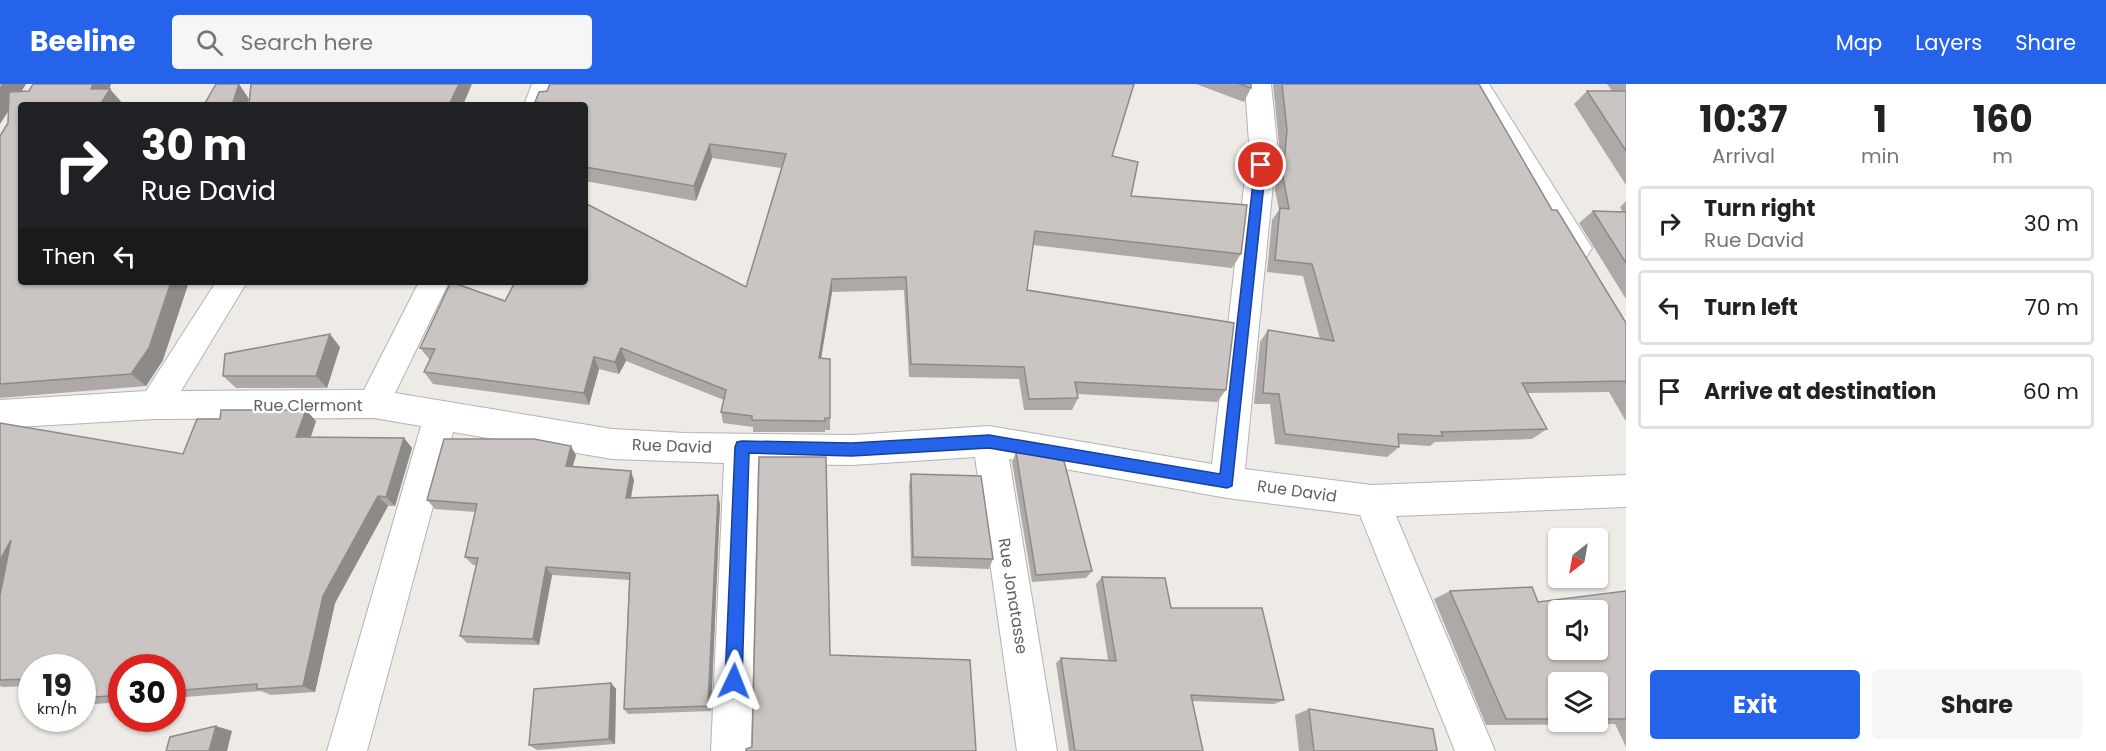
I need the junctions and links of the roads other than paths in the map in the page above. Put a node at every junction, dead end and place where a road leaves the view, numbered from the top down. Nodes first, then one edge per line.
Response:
1 (545, 84) edge
2 (1258, 84) edge
3 (1476, 84) edge
4 (538, 102) edge
5 (1588, 268) edge
6 (230, 285) edge
7 (433, 285) edge
8 (374, 404) junction
9 (154, 405) junction
10 (0, 414) edge
11 (441, 415) junction
12 (989, 441) junction
13 (612, 444) joint
14 (742, 447) junction
15 (1227, 482) junction
16 (1626, 491) edge
17 (1372, 501) junction
18 (347, 751) edge
19 (731, 751) edge
20 (1037, 751) edge
21 (1475, 751) edge

1 - 4 street
2 - 15 street
3 - 5 street
6 - 9 street
7 - 8 street
8 - 9 street, Rue Clermont
8 - 11 street, Rue Clermont
9 - 10 street, Rue Clermont
11 - 13 street, Rue Clermont
11 - 18 street
12 - 14 street, Rue David
12 - 15 street, Rue David
12 - 20 street, Rue Jonatasse
13 - 14 street, Rue David
14 - 19 street
15 - 17 street, Rue David
16 - 17 street, Rue David
17 - 21 street

